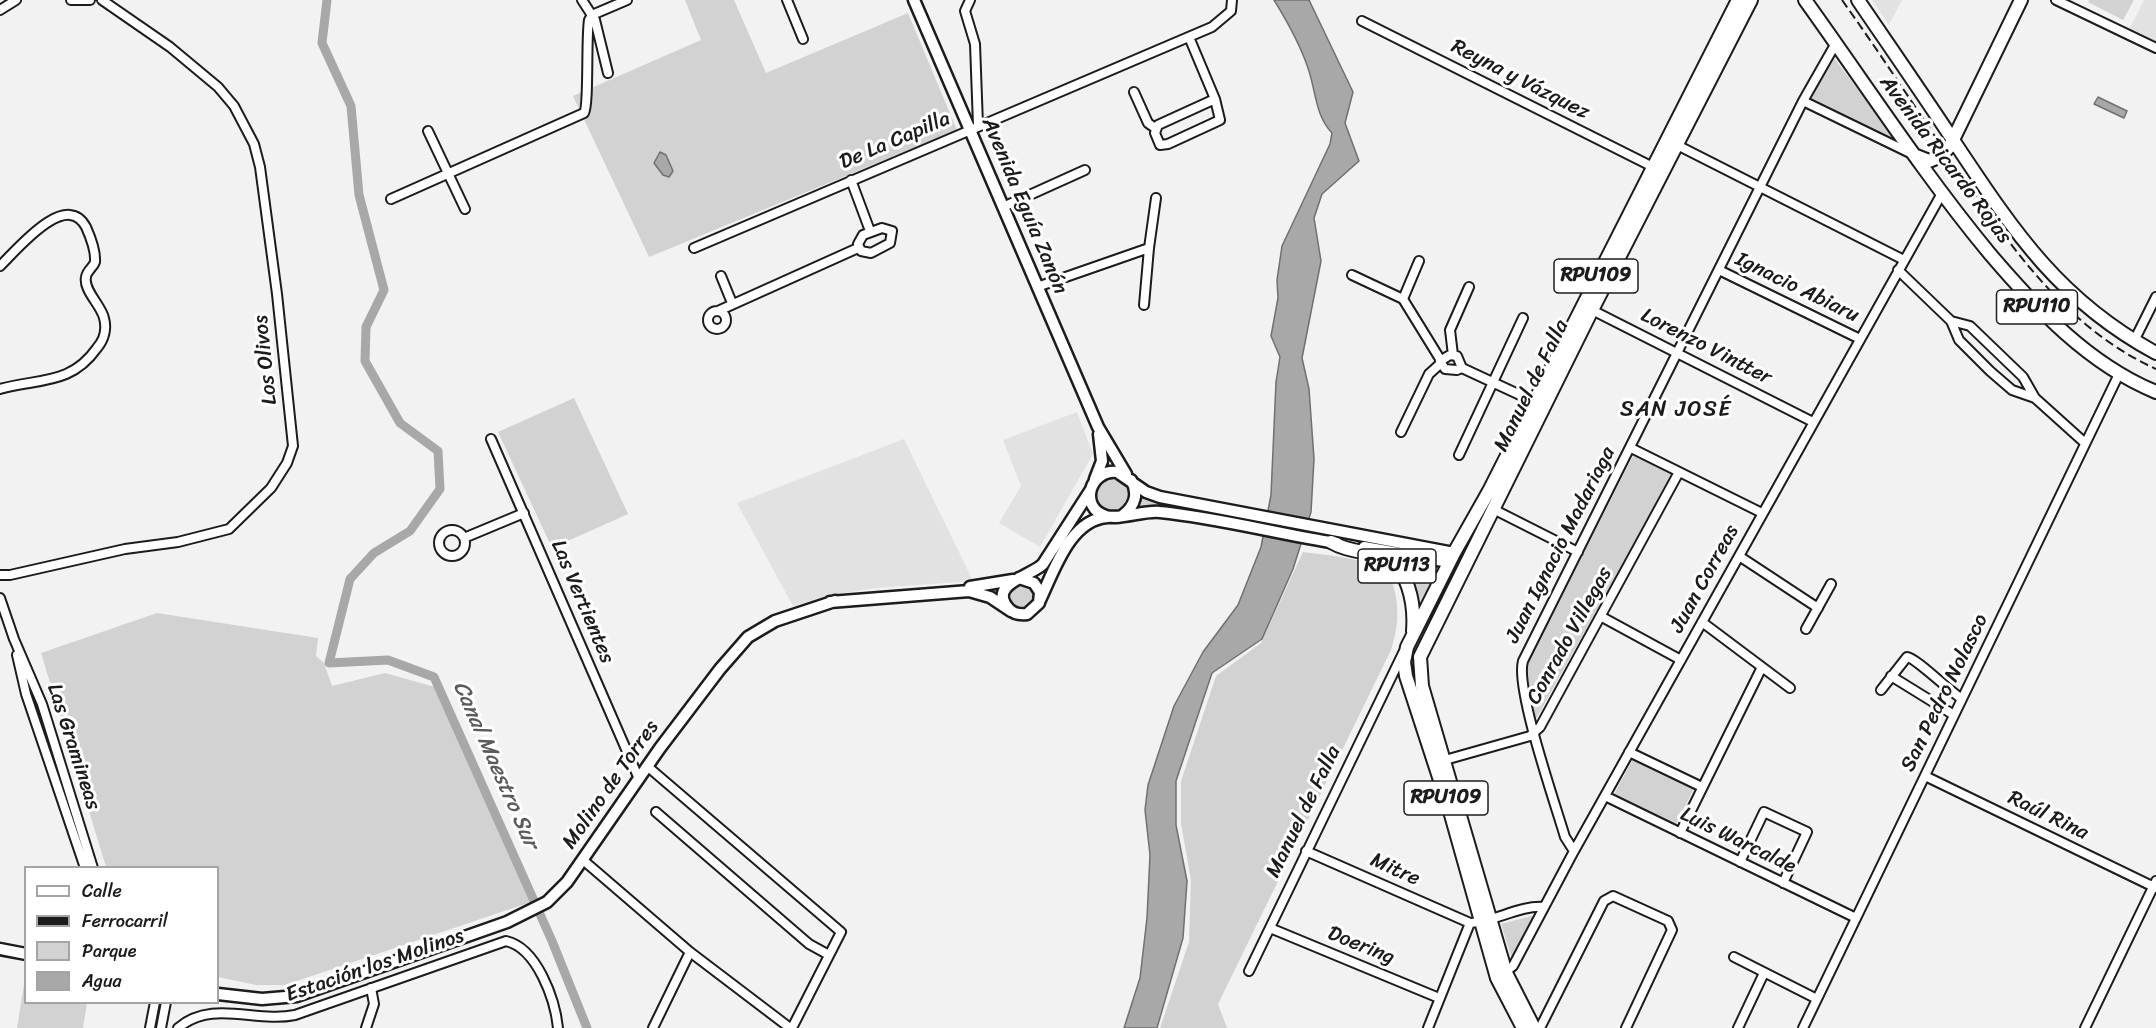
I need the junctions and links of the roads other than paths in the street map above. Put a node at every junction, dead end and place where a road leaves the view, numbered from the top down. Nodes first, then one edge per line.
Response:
1 (16, 0) edge
2 (71, 0) edge
3 (90, 0) edge
4 (102, 0) edge
5 (582, 0) edge
6 (627, 0) edge
7 (787, 0) edge
8 (914, 0) edge
9 (970, 0) edge
10 (1232, 0) edge
11 (1738, 0) edge
12 (1751, 0) edge
13 (1805, 0) edge
14 (1858, 0) edge
15 (2020, 0) edge
16 (2056, 0) edge
17 (0, 10) edge
18 (592, 15) junction
19 (1362, 21) dead end
20 (1189, 37) junction
21 (803, 39) dead end
22 (1836, 43) junction
23 (2156, 48) edge
24 (608, 73) dead end
25 (1134, 92) dead end
26 (1215, 99) junction
27 (1803, 101) junction
28 (974, 127) junction
29 (1155, 128) junction
30 (428, 131) dead end
31 (1954, 141) junction
32 (1672, 142) junction
33 (1912, 154) junction
34 (1658, 169) junction
35 (1085, 170) dead end
36 (449, 173) junction
37 (851, 180) junction
38 (1761, 187) junction
39 (1941, 195) junction
40 (1156, 198) dead end
41 (391, 199) dead end
42 (1003, 207) junction
43 (465, 209) dead end
44 (870, 231) junction
45 (694, 248) dead end
46 (858, 248) junction
47 (1149, 248) junction
48 (1904, 260) junction
49 (1419, 261) dead end
50 (0, 266) edge
51 (1719, 270) junction
52 (1898, 270) junction
53 (1352, 275) dead end
54 (721, 276) dead end
55 (1037, 287) junction
56 (1469, 287) dead end
57 (2156, 297) edge
58 (1403, 298) junction
59 (732, 303) junction
60 (1144, 305) dead end
61 (1587, 308) junction
62 (718, 311) dead end
63 (1523, 318) dead end
64 (1951, 321) junction
65 (1860, 339) junction
66 (2134, 341) junction
67 (1678, 353) junction
68 (2156, 353) edge
69 (1453, 355) junction
70 (1440, 362) junction
71 (1462, 368) junction
72 (2119, 374) junction
73 (1493, 383) junction
74 (0, 389) edge
75 (2156, 392) edge
76 (2035, 398) junction
77 (1533, 401) junction
78 (1813, 422) junction
79 (1098, 427) junction
80 (1401, 432) dead end
81 (491, 440) dead end
82 (2085, 443) junction
83 (1631, 448) junction
84 (1460, 455) dead end
85 (1679, 472) junction
86 (1129, 478) junction
87 (1092, 486) junction
88 (524, 513) junction
89 (1491, 513) junction
90 (1762, 513) junction
91 (1118, 516) junction
92 (464, 538) dead end
93 (1327, 541) junction
94 (1578, 552) junction
95 (1738, 556) junction
96 (1454, 558) junction
97 (0, 575) edge
98 (1016, 579) junction
99 (1831, 584) dead end
100 (901, 594) junction
101 (0, 598) edge
102 (1039, 603) junction
103 (1818, 608) junction
104 (1011, 611) junction
105 (1602, 617) junction
106 (1702, 622) junction
107 (1806, 629) dead end
108 (1411, 638) junction
109 (14, 639) junction
110 (1681, 660) junction
111 (1420, 663) junction
112 (1762, 667) junction
113 (1406, 676) junction
114 (1891, 676) junction
115 (1388, 681) junction
116 (1790, 688) dead end
117 (1881, 690) dead end
118 (1962, 699) junction
119 (1954, 715) junction
120 (1534, 733) junction
121 (1629, 752) junction
122 (1445, 760) junction
123 (647, 766) junction
124 (1925, 776) junction
125 (639, 779) junction
126 (1702, 787) junction
127 (1605, 796) junction
128 (656, 812) dead end
129 (1680, 833) junction
130 (1306, 851) junction
131 (1574, 851) junction
132 (583, 860) junction
133 (1740, 862) junction
134 (85, 866) edge
135 (93, 866) edge
136 (1783, 883) junction
137 (2155, 886) edge
138 (1544, 907) junction
139 (1856, 918) junction
140 (1481, 922) junction
141 (1270, 928) junction
142 (0, 950) edge
143 (690, 952) junction
144 (24, 954) edge
145 (830, 955) junction
146 (1734, 957) dead end
147 (1249, 970) dead end
148 (1764, 973) junction
149 (1501, 975) junction
150 (371, 988) junction
151 (219, 989) edge
152 (219, 994) edge
153 (234, 995) junction
154 (1439, 998) junction
155 (1817, 999) junction
156 (155, 1004) edge
157 (166, 1004) edge
158 (150, 1028) edge
159 (161, 1028) edge
160 (178, 1028) edge
161 (366, 1028) edge
162 (558, 1028) edge
163 (653, 1028) edge
164 (791, 1028) edge
165 (1428, 1028) edge
166 (1523, 1028) edge
167 (1534, 1028) edge
168 (1540, 1028) edge
169 (1626, 1028) edge
170 (1738, 1028) edge
171 (1803, 1028) edge
172 (2085, 1028) edge

1 - 17 street
2 - 3 street
4 - 97 street, Los Olivos
5 - 18 street
6 - 18 street
7 - 21 street
8 - 28 main road, Avenida Eguía Zanón
9 - 28 street
10 - 20 street, De La Capilla
11 - 32 main road, Manuel de Falla / RPU109
12 - 32 main road, Manuel de Falla / RPU109
13 - 22 main road, Avenida Ricardo Rojas
14 - 31 main road, Avenida Ricardo Rojas
15 - 31 main road
16 - 23 street
18 - 24 street
18 - 36 street
19 - 34 street, Reyna y Vázquez
20 - 26 street
20 - 28 street, De La Capilla
22 - 27 street, Juan Ignacio Madariaga
22 - 33 main road, Avenida Ricardo Rojas
25 - 29 street
26 - 29 street
26 - 29 street
27 - 33 street
27 - 38 street, Juan Ignacio Madariaga
28 - 37 street, De La Capilla
28 - 42 main road, Avenida Eguía Zanón
30 - 36 street
31 - 33 main road
31 - 66 main road, Avenida Ricardo Rojas / RPU110
32 - 34 main road, Manuel de Falla / RPU109
32 - 38 street
33 - 39 main road, Avenida Ricardo Rojas / RPU110
34 - 61 main road, Manuel de Falla / RPU109
35 - 42 street
36 - 41 street
36 - 43 street
37 - 44 street
37 - 45 street, De La Capilla
38 - 48 street
38 - 51 street, Juan Ignacio Madariaga
39 - 48 street, Juan Correas
39 - 72 main road, Avenida Ricardo Rojas / RPU110
40 - 47 street
42 - 55 main road, Avenida Eguía Zanón
44 - 46 street
44 - 46 street
46 - 59 street
47 - 55 street
47 - 60 street
48 - 52 street, Juan Correas
49 - 58 street
50 - 74 street
51 - 65 street, Ignacio Abiaru
51 - 67 street, Juan Ignacio Madariaga
52 - 64 street
52 - 65 street, Juan Correas
53 - 58 street
54 - 59 street
55 - 79 main road, Avenida Eguía Zanón
56 - 69 street
57 - 66 street
58 - 70 street
59 - 62 street
61 - 67 street, Lorenzo Vintter
61 - 77 main road, Manuel de Falla / RPU109
61 - 89 main road, Manuel de Falla / RPU109
63 - 73 street
64 - 76 street
64 - 76 street
65 - 78 street, Juan Correas
66 - 68 main road, Avenida Ricardo Rojas / RPU110
67 - 78 street, Lorenzo Vintter
67 - 83 street, Juan Ignacio Madariaga
69 - 70 street
69 - 71 street
70 - 71 street
70 - 80 street
71 - 73 street
72 - 75 main road, Avenida Ricardo Rojas / RPU110
72 - 82 street, San Pedro Nolasco
73 - 77 street
73 - 84 street
76 - 82 street
77 - 96 main road, Manuel de Falla / RPU109
78 - 90 street, Juan Correas
79 - 86 main road, Avenida Eguía Zanón
79 - 87 main road, Avenida Eguía Zanón
81 - 88 street, Las Vertientes
82 - 118 street, San Pedro Nolasco
83 - 85 street
83 - 94 street, Juan Ignacio Madariaga
85 - 90 street
85 - 105 street, Conrado Villegas
86 - 87 main road, RPU113
86 - 91 main road
86 - 96 main road, RPU113
87 - 91 main road
87 - 98 main road, Molino de Torres
88 - 92 street
88 - 125 street, Las Vertientes
89 - 94 street
89 - 96 main road, RPU113
89 - 111 main road, Manuel de Falla / RPU109
90 - 95 street, Juan Correas
91 - 93 main road, RPU113
91 - 102 main road, RPU113
93 - 96 main road, RPU113
93 - 108 main road, RPU113
94 - 120 street, Juan Ignacio Madariaga
95 - 103 street
95 - 106 street, Juan Correas
96 - 108 main road, Manuel de Falla / RPU109
96 - 111 main road
98 - 100 main road, Molino de Torres
98 - 102 main road
98 - 104 main road
99 - 103 street
100 - 104 main road, Molino de Torres
100 - 123 main road, Molino de Torres
101 - 109 street, Las Gramineas
102 - 104 main road
103 - 107 street
105 - 110 street
105 - 120 street, Conrado Villegas
106 - 110 street, Juan Correas
106 - 112 street
108 - 113 main road, Manuel de Falla / RPU109
108 - 115 street, Manuel de Falla
109 - 134 street, Las Gramineas
109 - 135 street, Las Gramineas
110 - 121 street, Juan Correas
111 - 122 main road, RPU109
112 - 116 street
112 - 126 street
113 - 115 street
113 - 140 main road, RPU109
114 - 117 street
114 - 118 street
114 - 119 street
115 - 130 street, Manuel de Falla
118 - 119 street, San Pedro Nolasco
119 - 124 street, San Pedro Nolasco
120 - 122 street, Conrado Villegas
120 - 131 street, Juan Ignacio Madariaga
121 - 126 street
121 - 127 street, Juan Correas
122 - 140 main road, RPU109
123 - 125 main road, Molino de Torres
123 - 145 street
124 - 137 street, Raúl Rina
124 - 139 street, San Pedro Nolasco
125 - 132 main road, Molino de Torres
126 - 129 street
127 - 129 street, Luis Warcalde
127 - 131 street, Juan Correas
128 - 145 street
129 - 133 street, Luis Warcalde
130 - 140 street, Mitre
130 - 141 street, Manuel de Falla
131 - 138 street, Juan Correas
132 - 143 street
132 - 153 main road, Molino de Torres
133 - 136 street, Luis Warcalde
133 - 136 street
136 - 139 street, Luis Warcalde
137 - 172 street
138 - 140 street
138 - 149 street, Juan Correas
139 - 155 street, San Pedro Nolasco
140 - 149 main road, RPU109
140 - 154 street
141 - 147 street, Manuel de Falla
141 - 154 street, Doering
142 - 144 main road
143 - 163 street
143 - 164 street
145 - 164 street
146 - 148 street
148 - 155 street
148 - 170 street
149 - 166 main road, RPU109
149 - 167 main road, RPU109
150 - 160 street, Estación los Molinos
150 - 161 street
150 - 162 street, Estación los Molinos
151 - 153 main road, Molino de Torres
152 - 153 main road, Molino de Torres
154 - 165 street
155 - 171 street, San Pedro Nolasco
156 - 158 street
157 - 159 street
168 - 169 street

